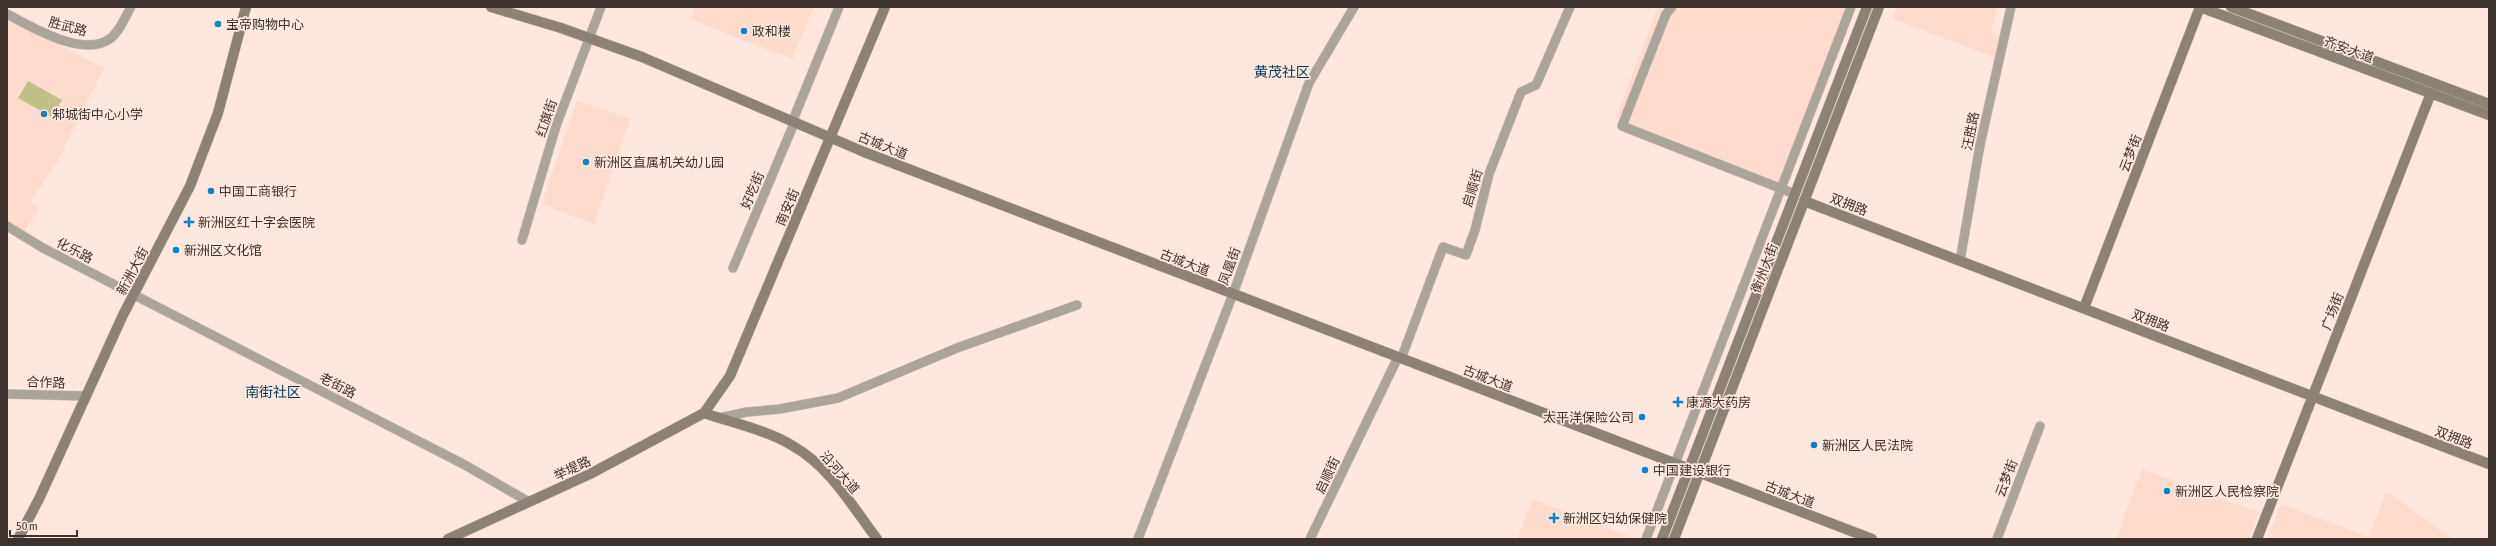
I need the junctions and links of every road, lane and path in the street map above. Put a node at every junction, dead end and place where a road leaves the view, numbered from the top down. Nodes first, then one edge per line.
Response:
1 (131, 7) edge
2 (246, 7) edge
3 (491, 7) edge
4 (601, 7) edge
5 (840, 7) edge
6 (886, 7) edge
7 (1354, 7) edge
8 (1570, 7) edge
9 (1672, 7) edge
10 (1851, 7) edge
11 (1867, 7) edge
12 (1879, 7) edge
13 (2010, 7) edge
14 (2200, 7) edge
15 (2231, 7) edge
16 (7, 14) edge
17 (589, 38) junction
18 (2431, 93) junction
19 (2489, 104) edge
20 (2489, 115) edge
21 (794, 121) junction
22 (830, 137) junction
23 (1781, 188) junction
24 (1795, 194) junction
25 (1804, 201) junction
26 (7, 226) edge
27 (522, 240) dead end
28 (1960, 261) junction
29 (733, 268) dead end
30 (134, 294) junction
31 (1233, 294) junction
32 (1077, 305) dead end
33 (2084, 308) junction
34 (1400, 358) junction
35 (7, 394) edge
36 (85, 396) junction
37 (2313, 396) junction
38 (704, 412) junction
39 (719, 418) junction
40 (2040, 426) dead end
41 (1675, 464) junction
42 (2489, 464) edge
43 (1689, 469) junction
44 (1700, 473) junction
45 (529, 502) junction
46 (18, 539) edge
47 (448, 539) edge
48 (877, 539) edge
49 (1138, 539) edge
50 (1310, 539) edge
51 (1646, 539) edge
52 (1662, 539) edge
53 (1674, 539) edge
54 (1872, 539) edge
55 (1996, 539) edge
56 (2257, 539) edge

1 - 16 street, 胜武路
2 - 30 main road, 新洲大街
3 - 17 main road, 古城大道
4 - 17 street, 红旗街
5 - 21 street, 好吃街
6 - 22 main road, 南安街
7 - 31 street, 凤凰街
8 - 34 street, 启顺街
9 - 23 street
10 - 23 street
11 - 24 main road, 衡州大街
12 - 25 main road, 衡州大街
13 - 28 street, 汪胜路
14 - 18 main road, 齐安大道
14 - 33 main road, 云梦街
15 - 19 main road, 齐安大道
17 - 21 main road, 古城大道
17 - 27 street, 红旗街
18 - 20 main road, 齐安大道
18 - 37 main road, 广场街
21 - 22 main road, 古城大道
21 - 29 street, 好吃街
22 - 31 main road, 古城大道
22 - 38 main road, 南安街
23 - 24 street
23 - 41 street
24 - 43 main road, 衡州大街
25 - 28 main road, 双拥路
25 - 44 main road, 衡州大街
26 - 30 street, 化乐路
28 - 33 main road, 双拥路
30 - 36 main road, 新洲大街
30 - 45 street, 老街路
31 - 34 main road, 古城大道
31 - 49 street, 凤凰街
32 - 39 street
33 - 37 main road, 双拥路
34 - 41 main road, 古城大道
34 - 50 street, 启顺街
35 - 36 street, 合作路
36 - 46 main road, 新洲大街
37 - 42 main road, 双拥路
37 - 56 main road, 广场街
38 - 39 main road, 沿河大道
38 - 45 main road, 举堤路
39 - 48 main road, 沿河大道
40 - 55 street, 云梦街
41 - 43 main road, 古城大道
41 - 51 street
43 - 44 main road, 古城大道
43 - 52 main road, 衡州大街
44 - 53 main road, 衡州大街
44 - 54 main road, 古城大道
45 - 47 main road, 举堤路

